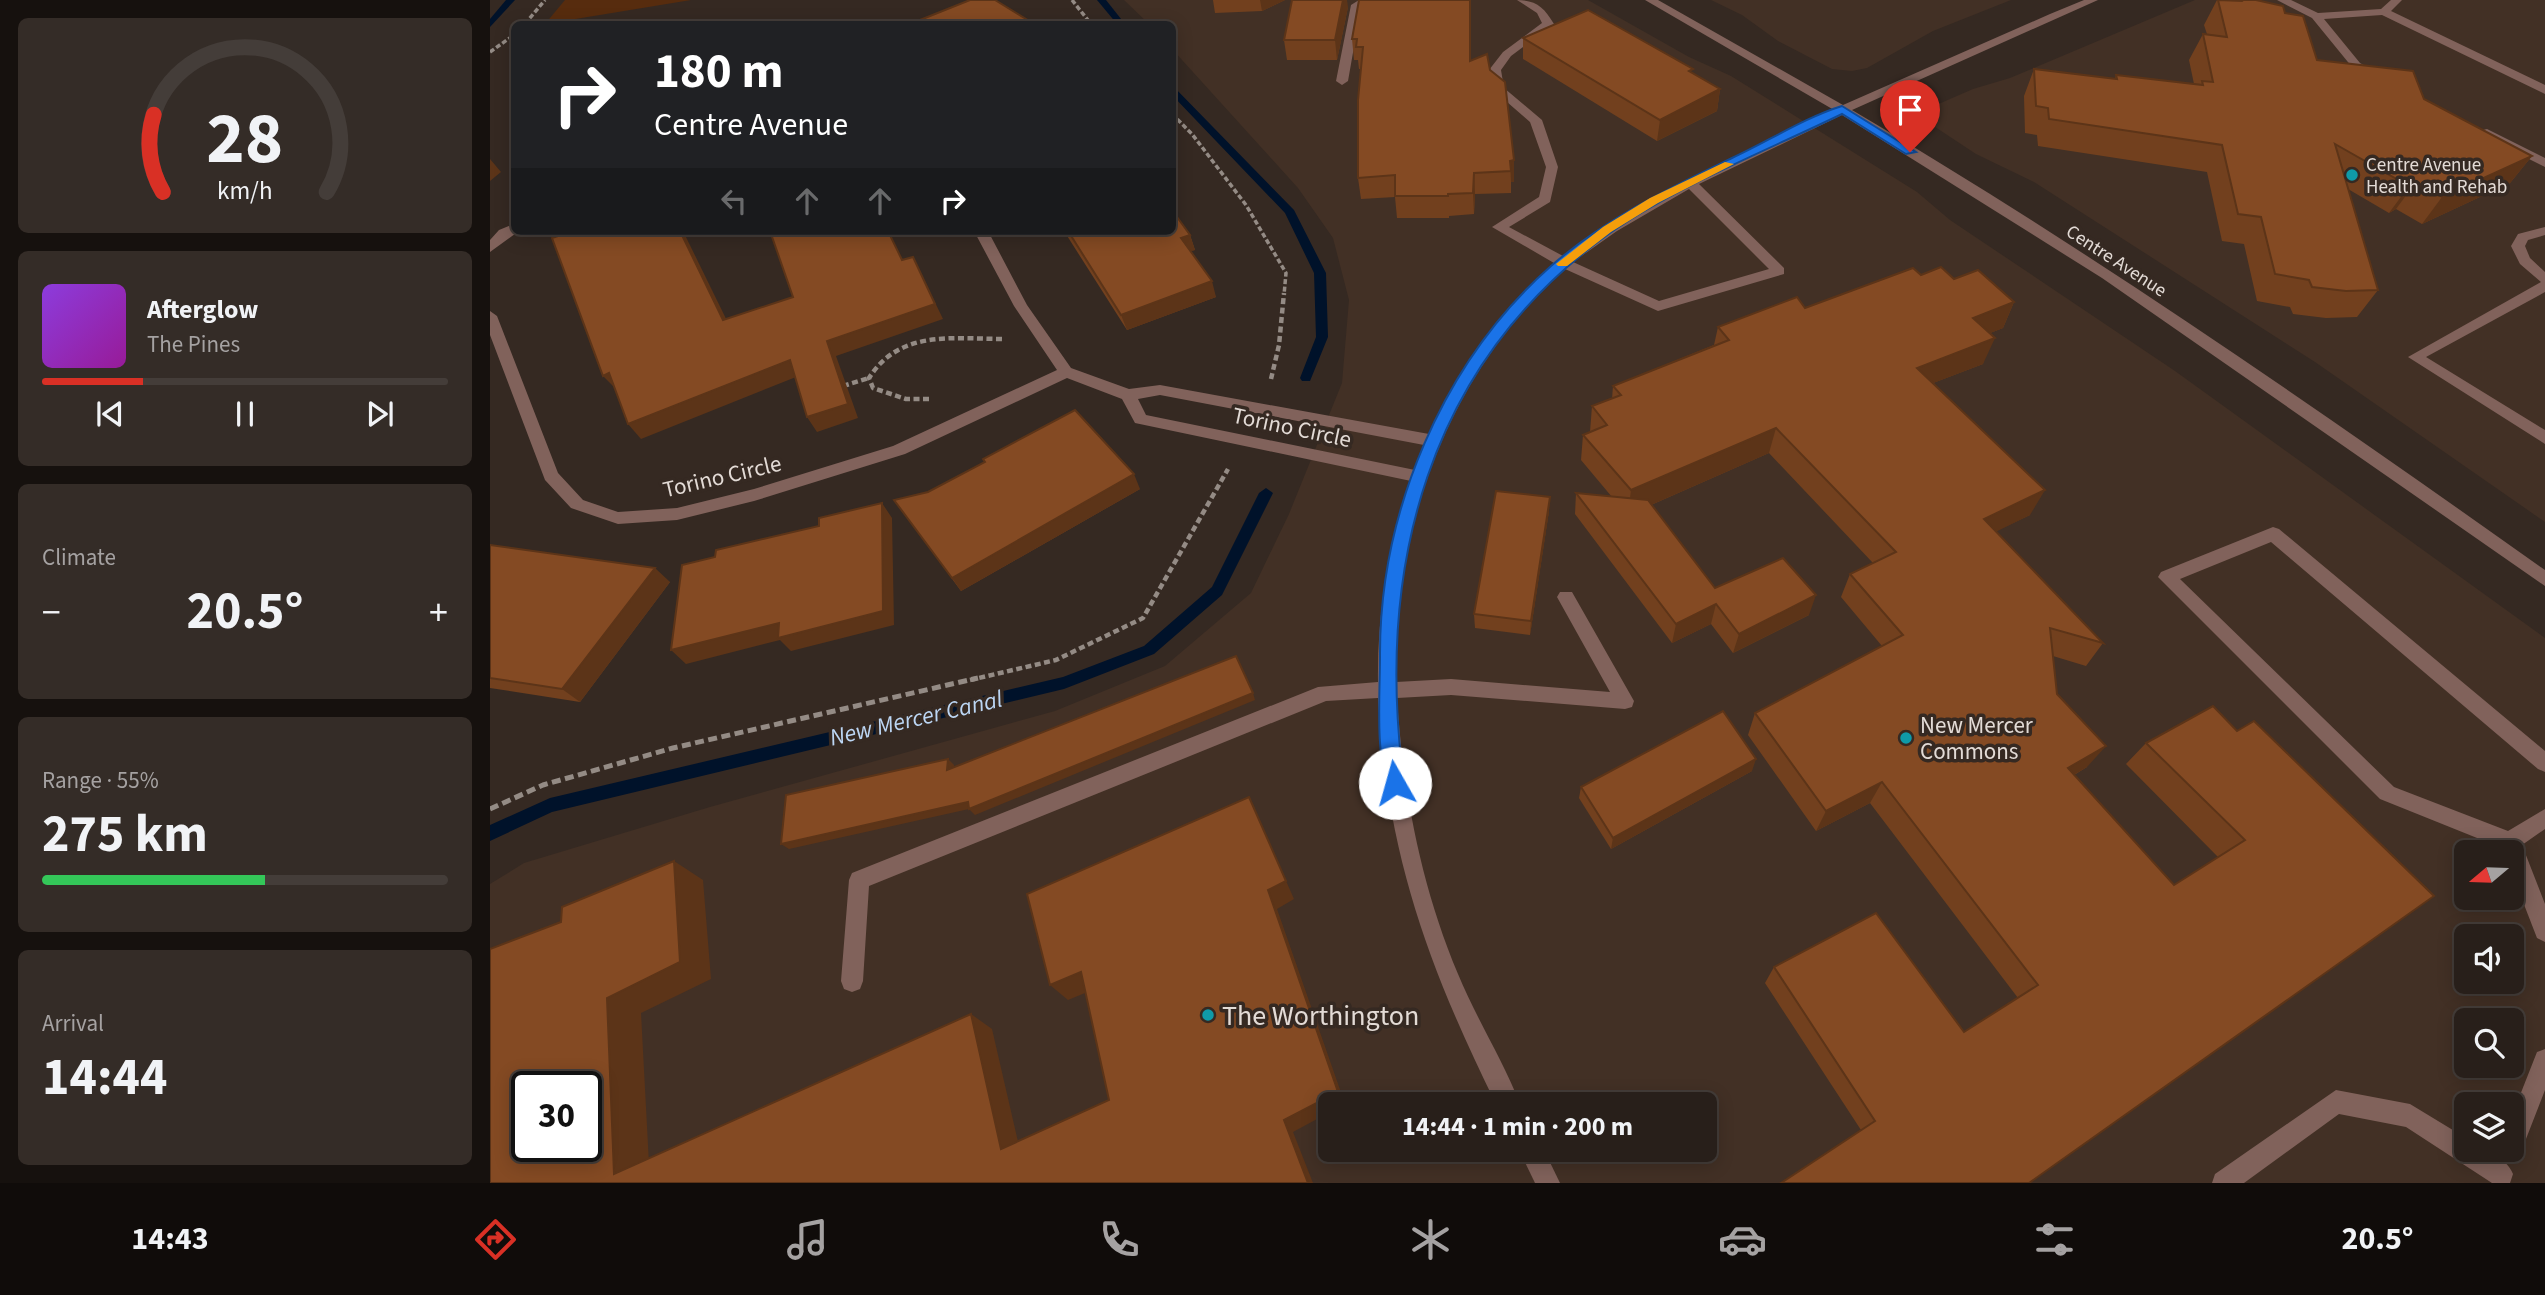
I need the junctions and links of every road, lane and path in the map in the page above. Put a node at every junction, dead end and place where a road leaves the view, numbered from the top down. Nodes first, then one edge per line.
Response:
1 (545, 0) edge
2 (1072, 0) edge
3 (1369, 0) edge
4 (1522, 0) edge
5 (1650, 0) edge
6 (2093, 0) edge
7 (2282, 0) edge
8 (2398, 0) edge
9 (2384, 12) junction
10 (2316, 16) junction
11 (528, 21) edge
12 (1089, 21) edge
13 (511, 37) edge
14 (490, 52) edge
15 (1342, 81) dead end
16 (2391, 83) edge
17 (2545, 90) edge
18 (1842, 110) junction
19 (1176, 118) edge
20 (2474, 126) edge
21 (2545, 163) edge
22 (1690, 183) junction
23 (511, 230) edge
24 (2545, 231) edge
25 (983, 235) edge
26 (490, 248) edge
27 (1564, 263) junction
28 (2545, 279) edge
29 (2545, 286) edge
30 (490, 317) edge
31 (1008, 338) dead end
32 (1066, 372) junction
33 (869, 379) junction
34 (836, 389) edge
35 (1128, 395) junction
36 (939, 398) dead end
37 (1263, 409) junction
38 (2545, 438) edge
39 (1244, 441) junction
40 (1434, 441) junction
41 (1419, 477) junction
42 (2545, 579) edge
43 (1566, 597) dead end
44 (1387, 689) junction
45 (2545, 763) edge
46 (490, 809) edge
47 (2545, 818) edge
48 (2507, 840) edge
49 (2512, 840) edge
50 (2524, 877) edge
51 (2545, 931) edge
52 (852, 981) dead end
53 (2545, 1060) edge
54 (1502, 1092) edge
55 (2524, 1115) edge
56 (1537, 1162) edge
57 (2506, 1162) edge
58 (2499, 1179) edge
59 (1548, 1183) edge
60 (2224, 1183) edge

1 - 11 path
2 - 12 path
3 - 15 street
4 - 27 street
5 - 18 street, Centre Avenue
6 - 18 street
7 - 10 street
8 - 9 street
9 - 10 street
9 - 17 street
10 - 16 street
13 - 14 path
18 - 22 street
18 - 42 street, Centre Avenue
19 - 37 path
20 - 21 street
22 - 27 street
22 - 27 street
23 - 26 street
24 - 28 street
25 - 32 street
27 - 40 street
29 - 38 street
30 - 32 street, Torino Circle
31 - 33 path
32 - 35 street, Torino Circle
33 - 34 path
33 - 36 path
35 - 37 street, Torino Circle
35 - 39 street, Torino Circle
37 - 40 street, Torino Circle
39 - 41 street, Torino Circle
39 - 46 path
40 - 41 street
41 - 44 street
43 - 44 street
44 - 52 street
44 - 54 street
45 - 48 street
47 - 49 street
50 - 51 street
53 - 55 street
56 - 59 street
57 - 58 street
58 - 60 street

